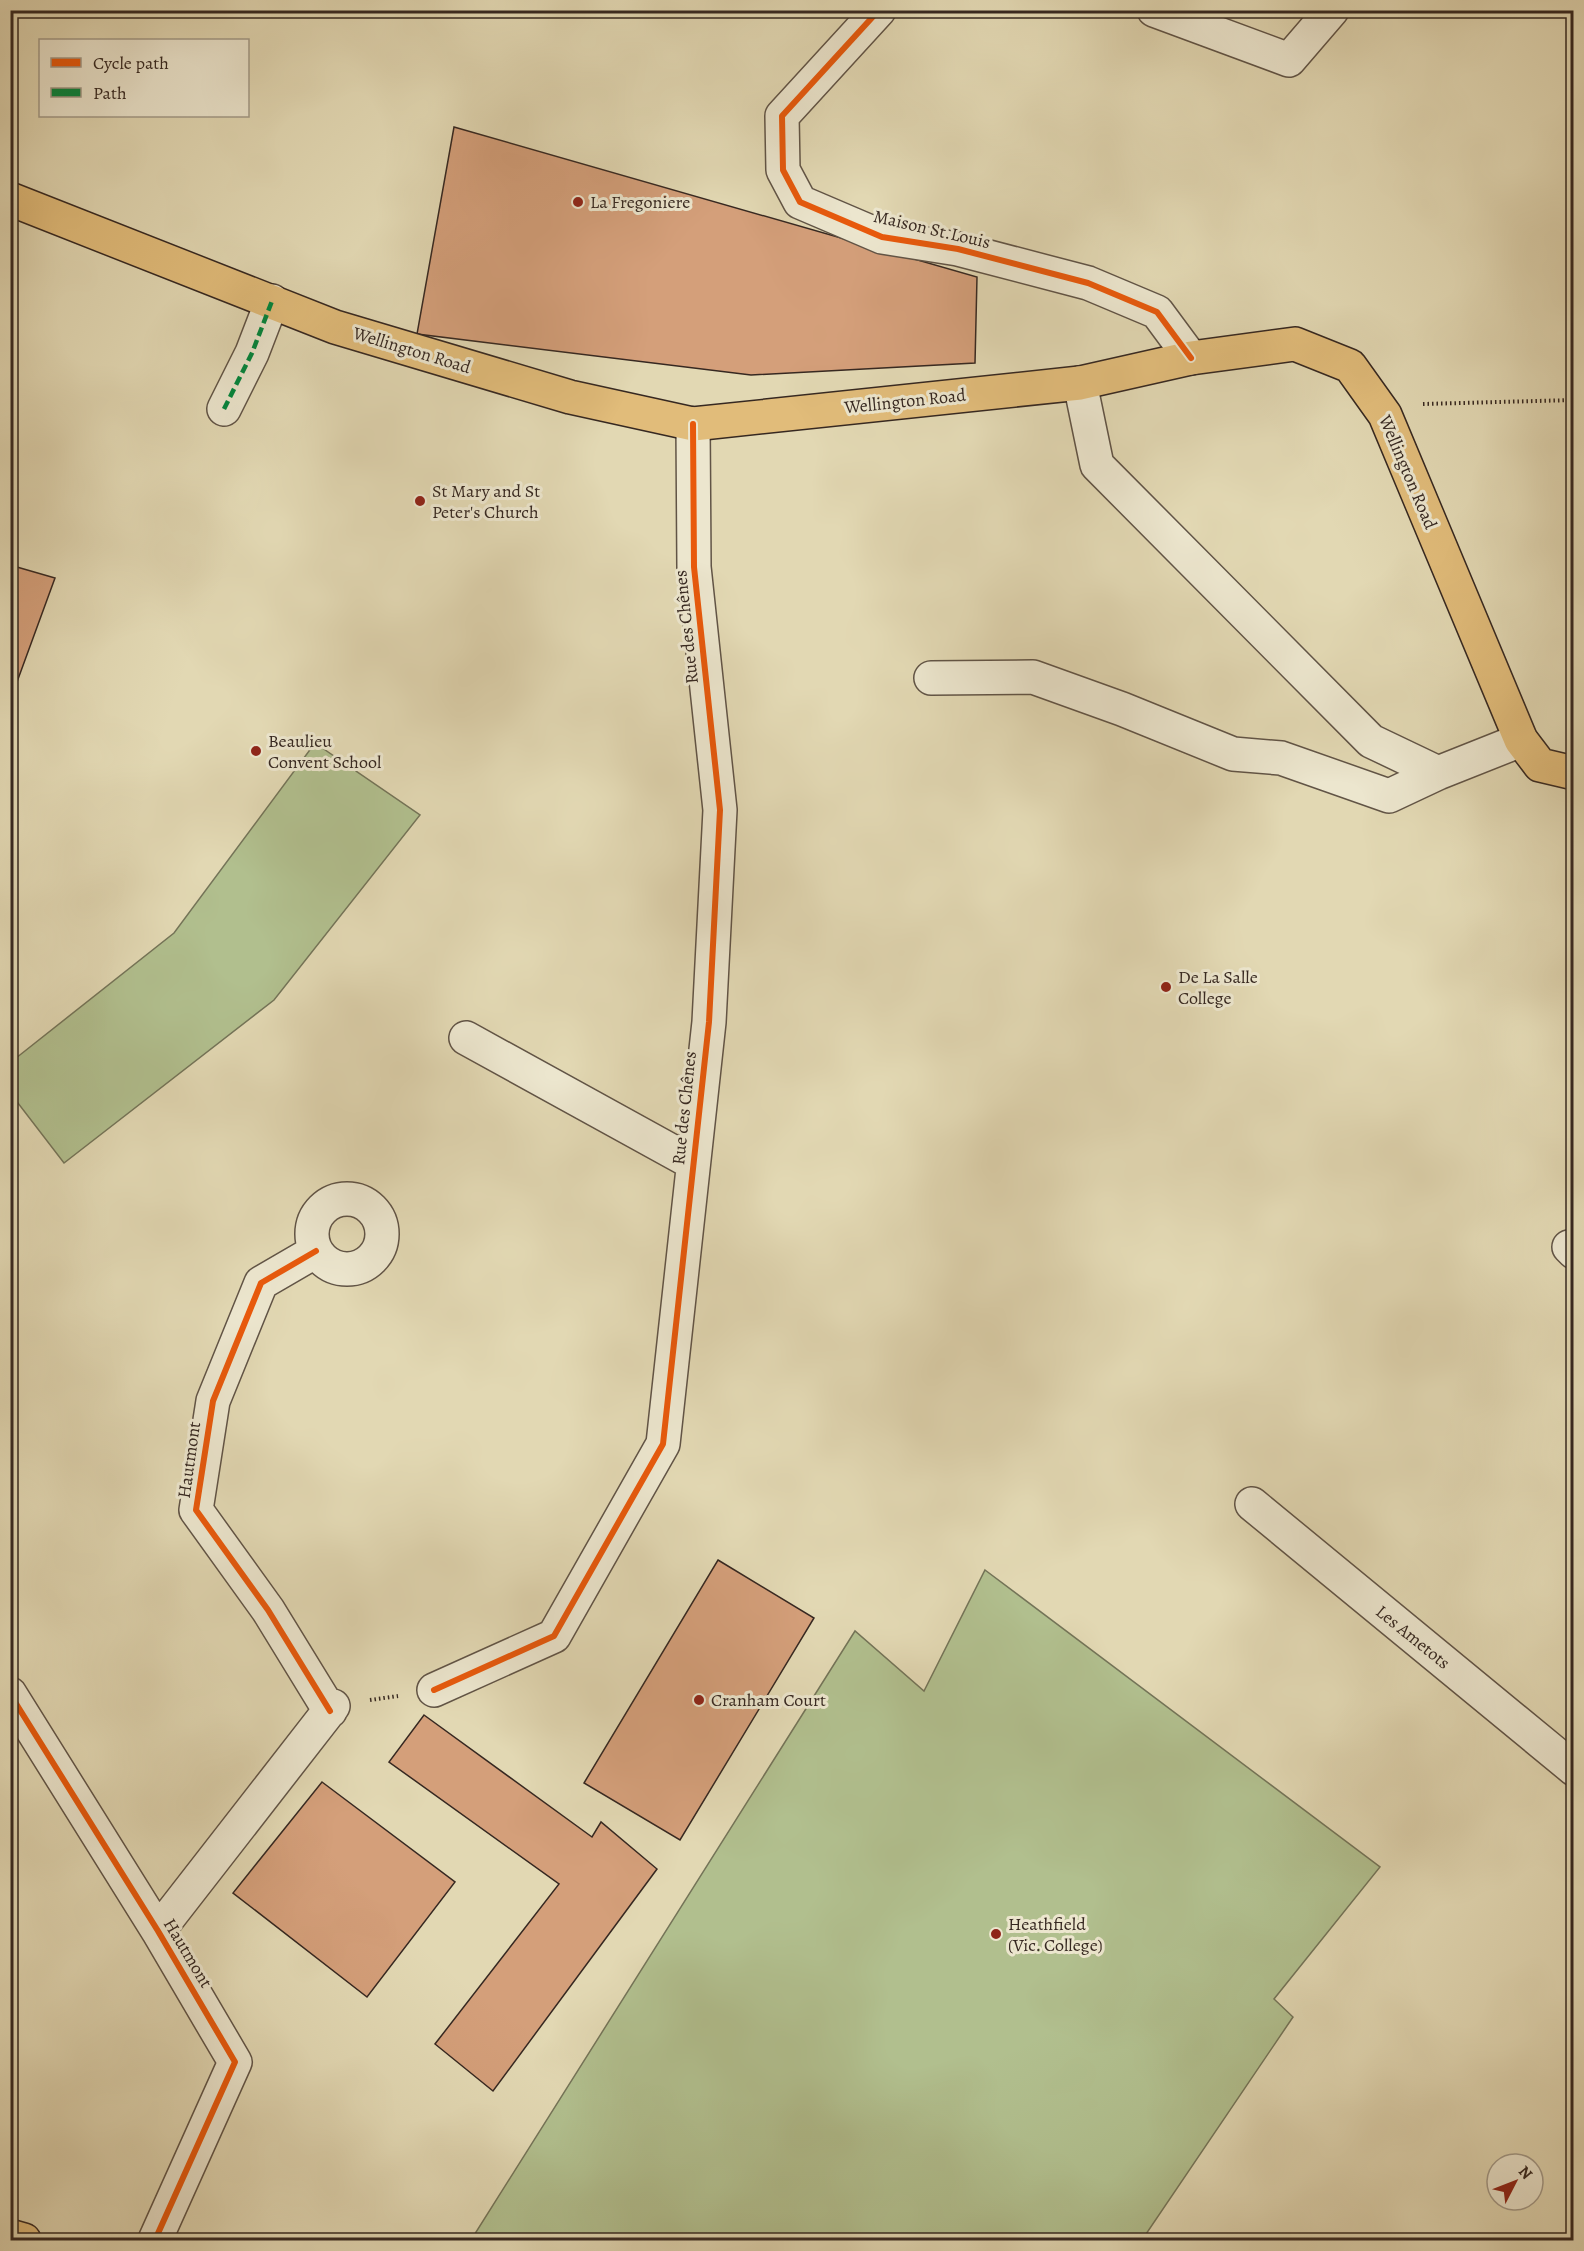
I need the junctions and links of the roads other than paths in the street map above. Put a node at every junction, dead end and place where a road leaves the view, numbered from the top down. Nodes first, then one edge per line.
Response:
1 (879, 10) edge
2 (1154, 10) edge
3 (1332, 10) edge
4 (10, 199) edge
5 (272, 301) junction
6 (1191, 358) junction
7 (1080, 383) junction
8 (224, 409) dead end
9 (693, 424) junction
10 (931, 678) dead end
11 (1521, 740) junction
12 (1438, 773) junction
13 (1574, 773) edge
14 (466, 1038) dead end
15 (693, 1163) junction
16 (316, 1251) dead end
17 (1252, 1504) dead end
18 (434, 1690) road end
19 (10, 1694) edge
20 (1574, 1769) edge
21 (158, 1931) junction
22 (10, 2236) edge
23 (24, 2241) edge
24 (155, 2241) edge

1 - 6 street, Maison St.Louis
2 - 3 street
4 - 5 main road, Wellington Road
5 - 8 street
5 - 9 main road, Wellington Road
6 - 7 main road, Wellington Road
6 - 11 main road, Wellington Road
7 - 9 main road, Wellington Road
7 - 12 street
9 - 15 street, Rue des Chênes
10 - 12 street
11 - 12 street
11 - 13 main road, Wellington Road
14 - 15 street
15 - 18 street, Rue des Chênes
16 - 21 street, Hautmont
17 - 20 street, Les Ametots
19 - 21 street, Hautmont
21 - 24 street, Hautmont
22 - 23 main road

